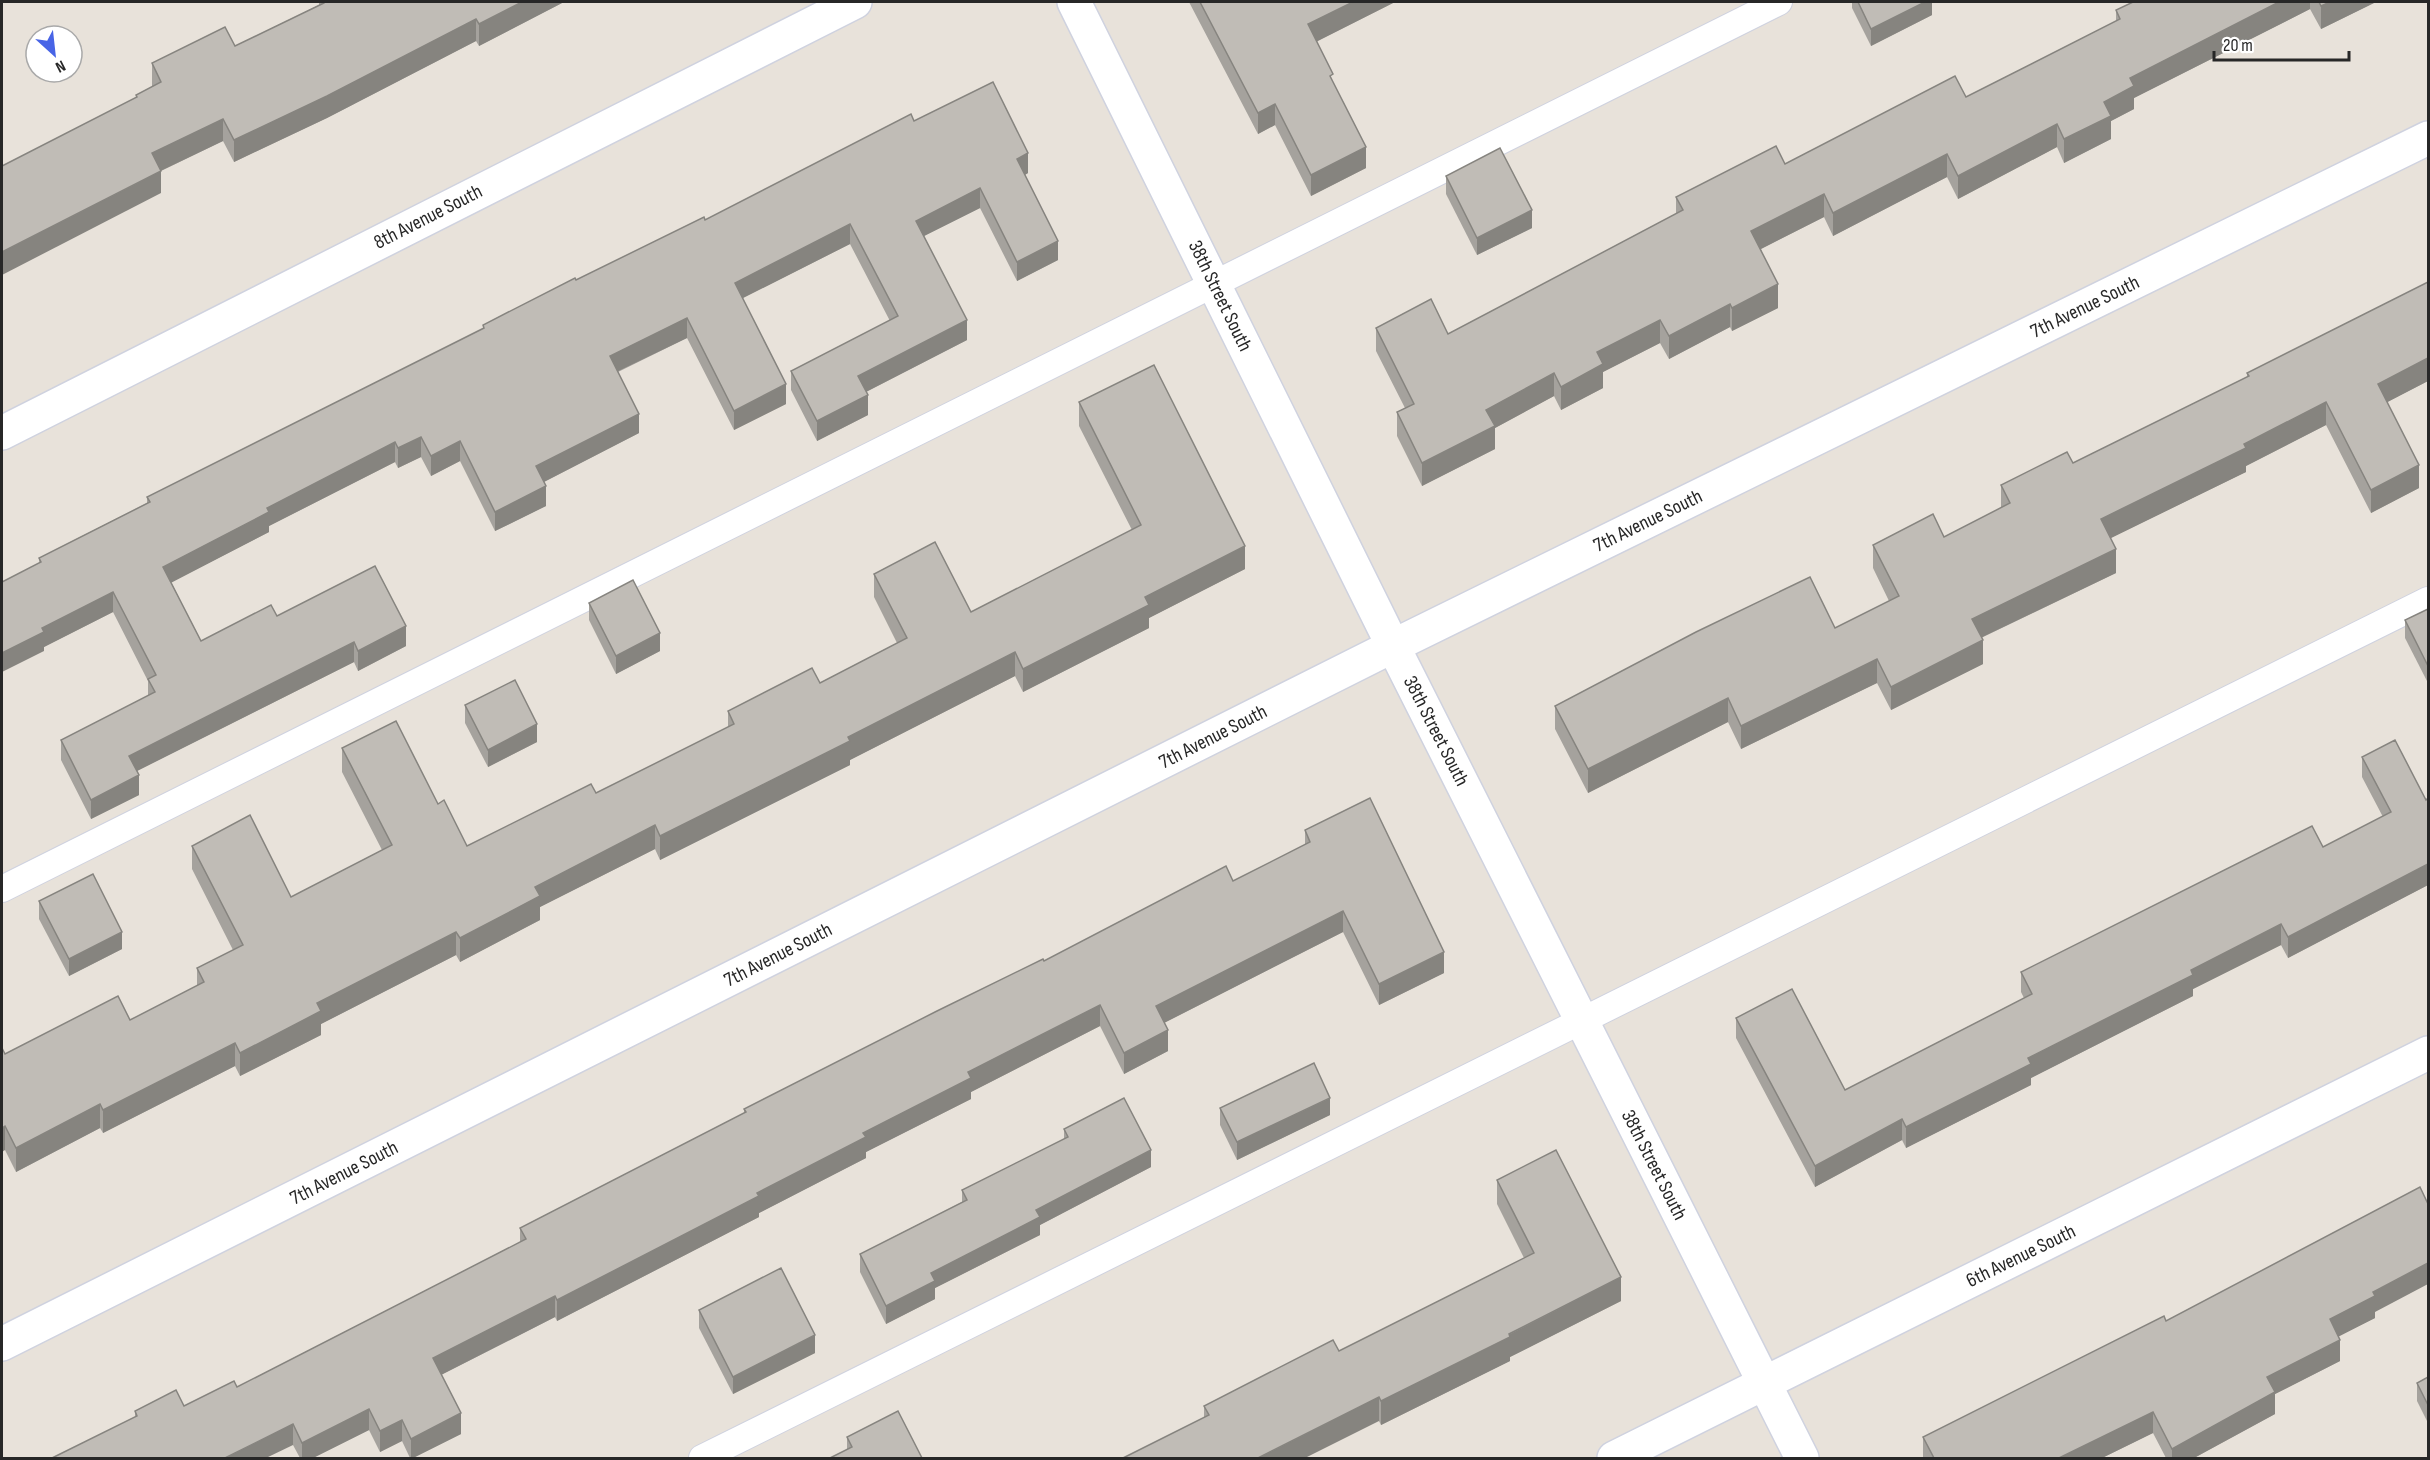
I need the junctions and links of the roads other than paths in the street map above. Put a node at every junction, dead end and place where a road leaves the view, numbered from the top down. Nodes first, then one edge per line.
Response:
1 (855, 2) edge
2 (1074, 2) edge
3 (1779, 2) edge
4 (2428, 138) edge
5 (1214, 284) junction
6 (2, 433) edge
7 (2428, 600) edge
8 (1393, 646) junction
9 (2, 889) edge
10 (1581, 1021) junction
11 (2428, 1053) edge
12 (2, 1344) edge
13 (1765, 1384) junction
14 (702, 1458) edge
15 (1614, 1458) edge
16 (1802, 1458) edge

1 - 6 street, 8th Avenue South
2 - 5 street, 38th Street South
3 - 5 lane
4 - 8 street, 7th Avenue South
5 - 8 street, 38th Street South
5 - 9 lane
7 - 10 lane
8 - 10 street, 38th Street South
8 - 12 street, 7th Avenue South
10 - 13 street, 38th Street South
10 - 14 lane
11 - 13 street, 6th Avenue South
13 - 15 street, 6th Avenue South
13 - 16 street, 38th Street South

